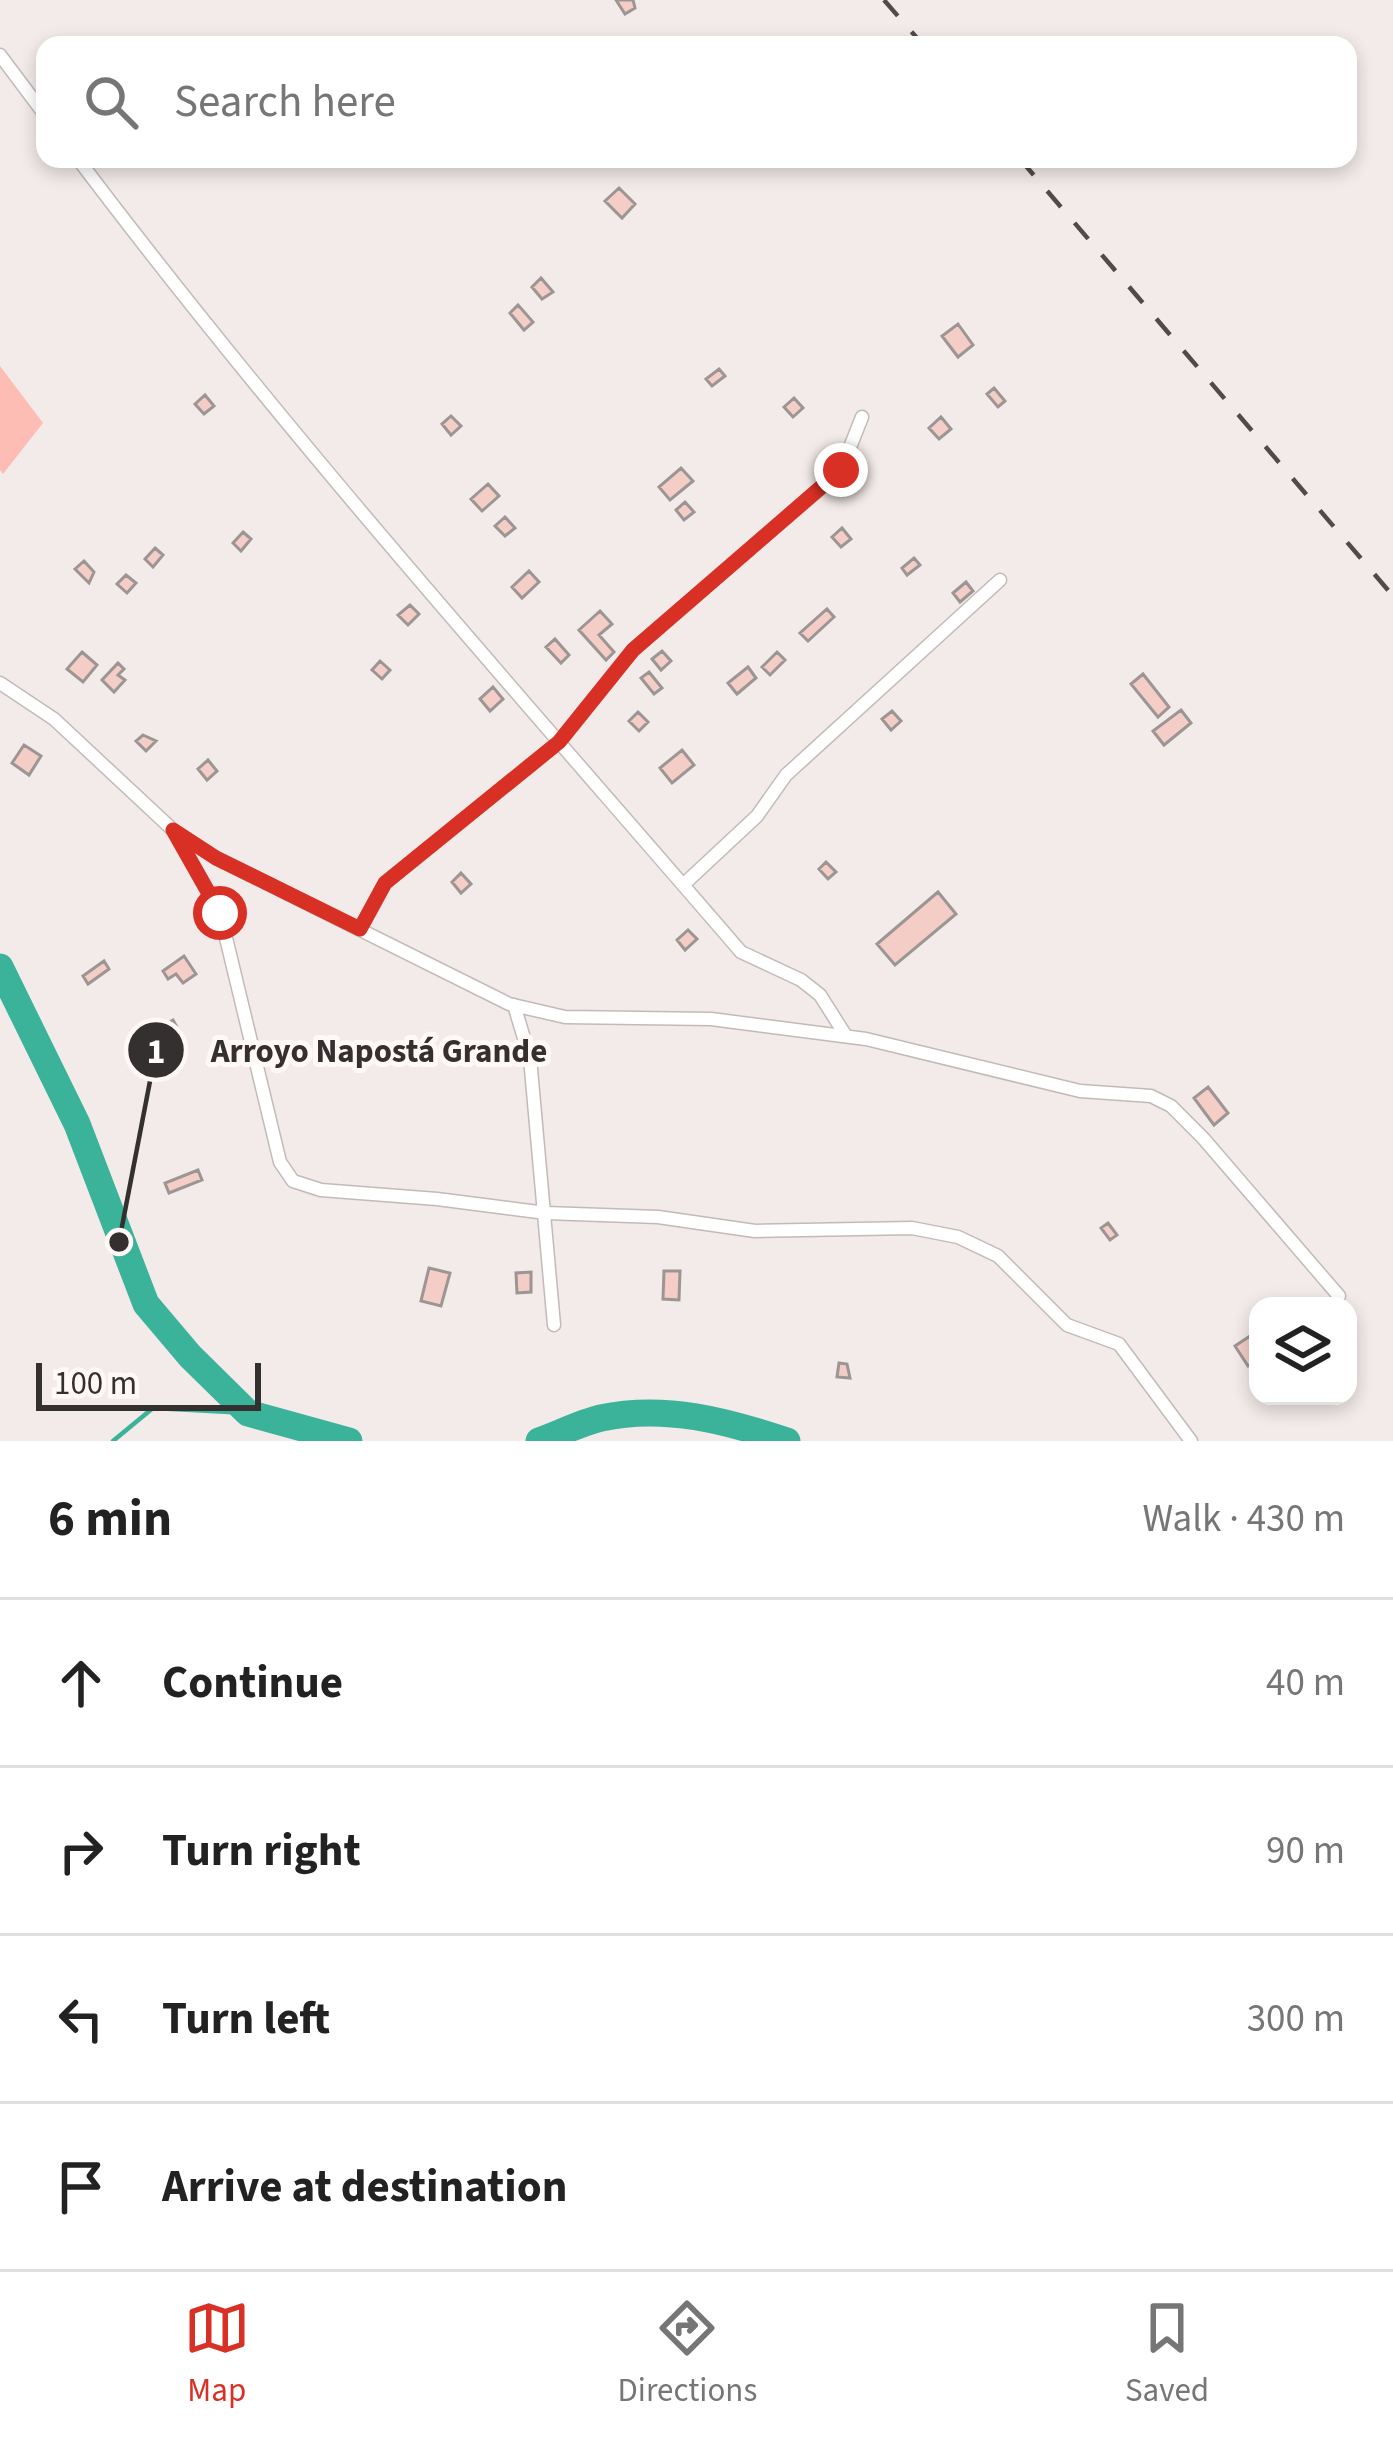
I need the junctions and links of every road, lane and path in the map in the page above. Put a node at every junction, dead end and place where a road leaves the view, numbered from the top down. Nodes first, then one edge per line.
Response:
1 (0, 55) edge
2 (36, 103) edge
3 (85, 168) edge
4 (862, 416) dead end
5 (1000, 580) dead end
6 (0, 683) edge
7 (559, 742) junction
8 (173, 830) junction
9 (683, 885) junction
10 (360, 929) junction
11 (514, 1005) junction
12 (846, 1036) junction
13 (546, 1214) junction
14 (1339, 1296) dead end
15 (554, 1325) dead end
16 (1191, 1441) edge

1 - 2 street
3 - 7 street
4 - 7 street
5 - 9 street
6 - 8 street
7 - 9 street
7 - 10 street
8 - 10 street
8 - 13 street
9 - 12 street
10 - 11 street
11 - 12 street
11 - 13 street
12 - 14 street
13 - 15 street
13 - 16 street

